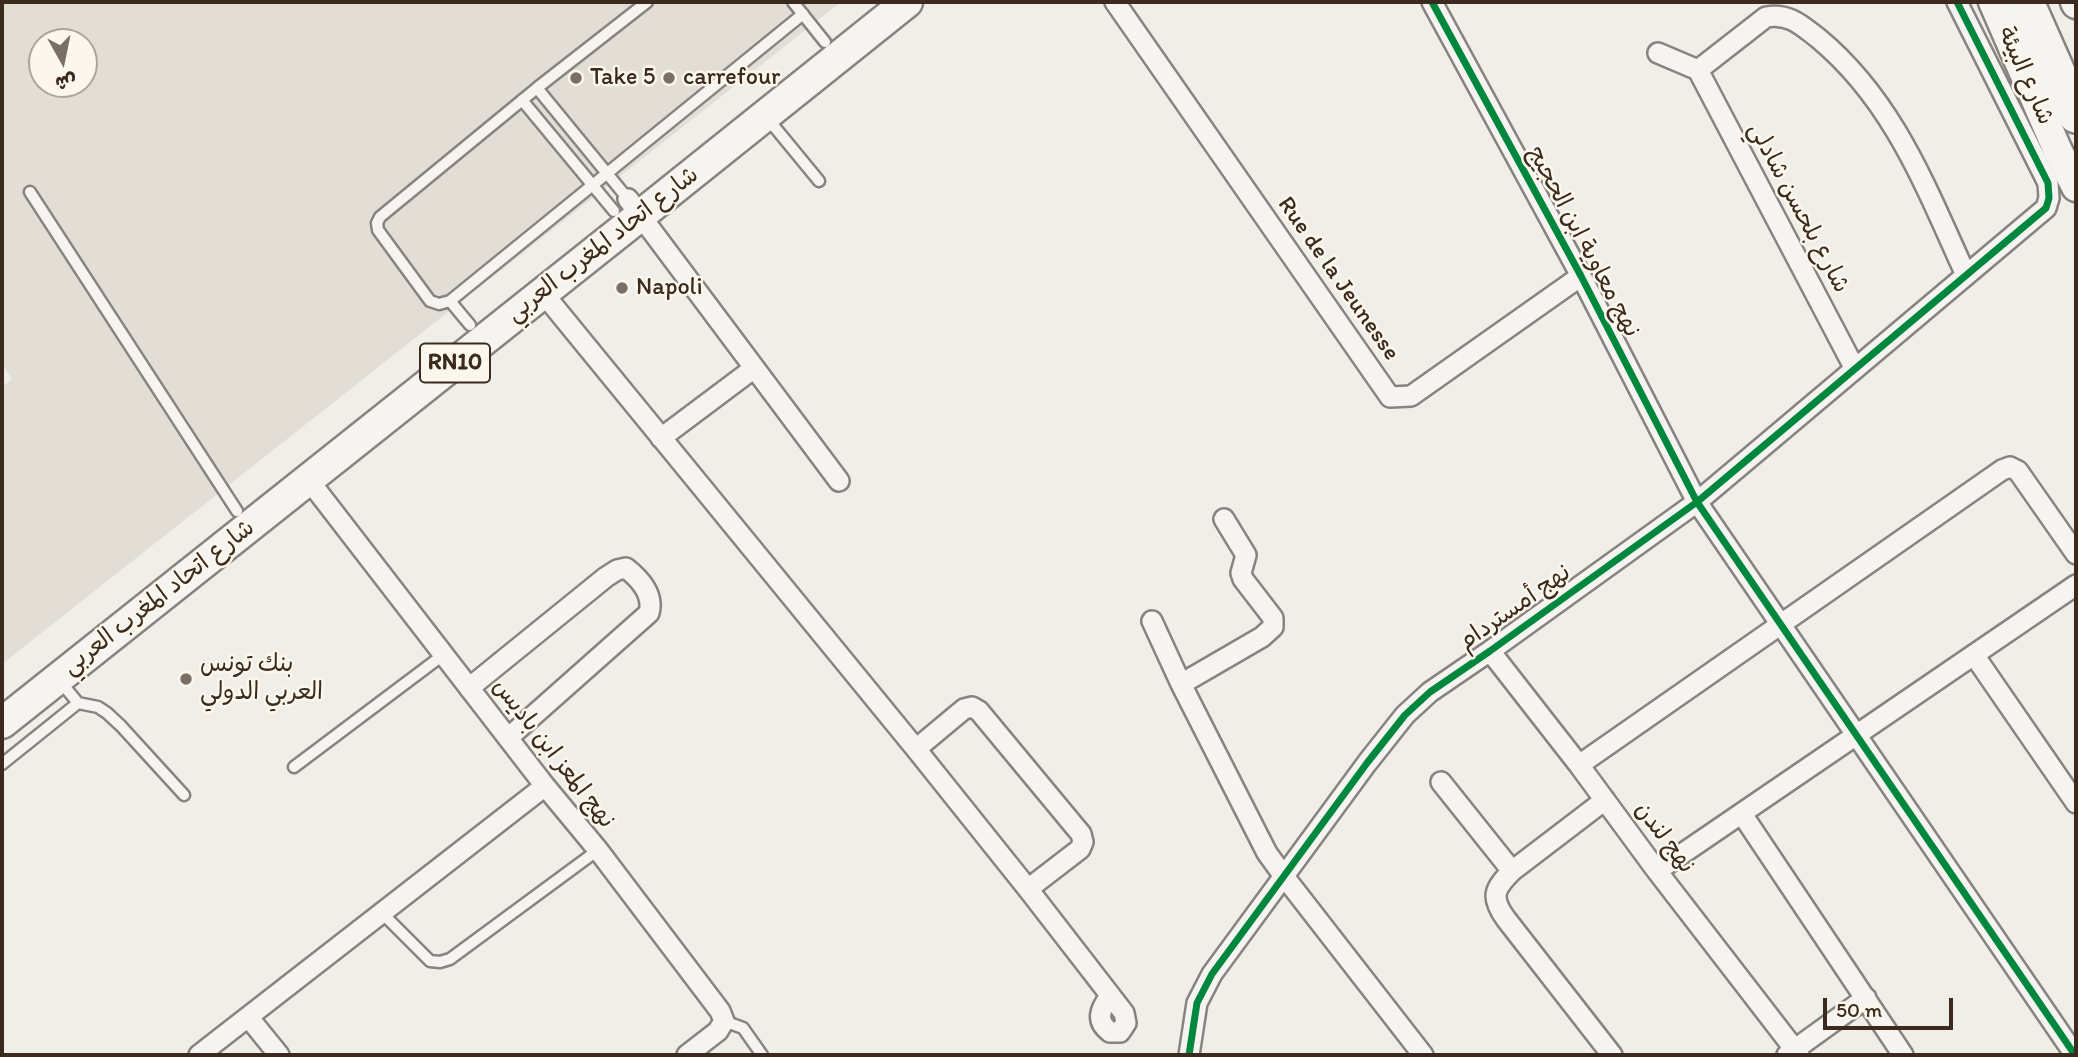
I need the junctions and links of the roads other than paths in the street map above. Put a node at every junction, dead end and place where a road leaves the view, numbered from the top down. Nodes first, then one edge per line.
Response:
1 (647, 2) edge
2 (793, 2) edge
3 (876, 2) edge
4 (907, 2) edge
5 (1115, 2) edge
6 (1432, 2) edge
7 (1957, 2) edge
8 (1993, 2) edge
9 (2026, 2) edge
10 (2053, 2) edge
11 (803, 14) junction
12 (825, 42) junction
13 (1658, 53) dead end
14 (2076, 53) edge
15 (1698, 69) junction
16 (537, 88) junction
17 (522, 100) junction
18 (2076, 115) edge
19 (765, 116) junction
20 (607, 173) junction
21 (819, 181) dead end
22 (592, 184) junction
23 (2076, 187) edge
24 (30, 192) dead end
25 (628, 208) junction
26 (1966, 275) junction
27 (1581, 276) junction
28 (543, 293) junction
29 (450, 301) junction
30 (470, 325) junction
31 (753, 369) junction
32 (1855, 369) junction
33 (662, 438) junction
34 (308, 479) junction
35 (839, 481) dead end
36 (1697, 502) junction
37 (243, 519) junction
38 (1224, 519) dead end
39 (2076, 554) edge
40 (2076, 585) edge
41 (1152, 621) dead end
42 (1782, 625) junction
43 (1490, 651) junction
44 (443, 655) junction
45 (1974, 655) junction
46 (58, 678) junction
47 (1181, 684) junction
48 (469, 688) junction
49 (2, 699) edge
50 (78, 703) junction
51 (2, 723) edge
52 (1857, 736) junction
53 (508, 738) junction
54 (916, 749) junction
55 (2, 764) edge
56 (1579, 765) junction
57 (294, 767) dead end
58 (1441, 782) dead end
59 (545, 786) junction
60 (184, 796) dead end
61 (1605, 800) junction
62 (2076, 803) edge
63 (1742, 814) junction
64 (598, 850) junction
65 (1512, 871) junction
66 (1657, 871) junction
67 (1283, 876) junction
68 (1028, 889) junction
69 (382, 913) junction
70 (1110, 996) dead end
71 (1866, 998) junction
72 (249, 1017) junction
73 (724, 1021) junction
74 (1794, 1053) edge
75 (199, 1055) edge
76 (279, 1055) edge
77 (687, 1055) edge
78 (762, 1055) edge
79 (1189, 1055) edge
80 (1423, 1055) edge
81 (1612, 1055) edge
82 (1903, 1055) edge
83 (2075, 1055) edge

1 - 16 lane
2 - 11 lane
3 - 12 main road, شارع اتحاد المغرب العربي / RN10
4 - 19 main road, شارع اتحاد المغرب العربي / RN10
5 - 27 street, Rue de la Jeunesse
6 - 27 street, نهج معاوية ابن الحجيج
7 - 26 street, نهج أمستردام
8 - 23 main road, شارع البيئة
9 - 18 highway
10 - 14 highway
11 - 12 lane
11 - 20 lane
12 - 25 main road, شارع اتحاد المغرب العربي / RN10
13 - 15 street
15 - 26 street
15 - 32 street, شارع بلحسن شادلي
16 - 17 lane
16 - 20 lane
17 - 22 lane
17 - 29 lane
19 - 21 lane
19 - 25 main road, شارع اتحاد المغرب العربي / RN10
20 - 22 lane
20 - 25 lane
22 - 25 lane
22 - 29 lane
24 - 37 lane
25 - 28 main road, شارع اتحاد المغرب العربي / RN10
25 - 30 main road, شارع اتحاد المغرب العربي / RN10
25 - 31 street
26 - 32 street, نهج أمستردام
27 - 36 street, نهج معاوية ابن الحجيج
28 - 33 street
28 - 34 main road, شارع اتحاد المغرب العربي / RN10
29 - 30 lane
30 - 37 main road, شارع اتحاد المغرب العربي / RN10
31 - 33 street
31 - 35 street
32 - 36 street, نهج أمستردام
33 - 54 street
34 - 37 main road, شارع اتحاد المغرب العربي / RN10
34 - 44 street, نهج المعز ابن باديس
36 - 42 street, نهج معاوية ابن الحجيج
36 - 43 street, نهج أمستردام
37 - 46 main road, شارع اتحاد المغرب العربي / RN10
37 - 49 main road, شارع اتحاد المغرب العربي / RN10
38 - 47 street
39 - 42 street
40 - 45 street
41 - 47 street
42 - 52 street, نهج معاوية ابن الحجيج
42 - 56 street
43 - 56 street, نهج لندن
43 - 67 street, نهج أمستردام
44 - 48 street, نهج المعز ابن باديس
44 - 57 lane
45 - 52 street
45 - 62 street
46 - 50 lane
46 - 51 main road, شارع اتحاد المغرب العربي / RN10
47 - 67 street
48 - 53 street, نهج المعز ابن باديس
48 - 53 street
50 - 55 lane
50 - 60 lane
52 - 63 street
52 - 83 street, نهج معاوية ابن الحجيج
53 - 59 street, نهج المعز ابن باديس
54 - 68 street
54 - 68 street
56 - 61 street, نهج لندن
58 - 65 street
59 - 64 street, نهج المعز ابن باديس
59 - 69 street
61 - 65 street
61 - 66 street, نهج لندن
63 - 66 street
63 - 71 street
64 - 69 lane
64 - 73 street, نهج المعز ابن باديس
65 - 81 street
66 - 74 street, نهج لندن
67 - 79 street, نهج أمستردام
67 - 80 street
68 - 70 street
69 - 72 street
71 - 74 street
71 - 82 street
72 - 75 street
72 - 76 street
73 - 77 street
73 - 78 lane

